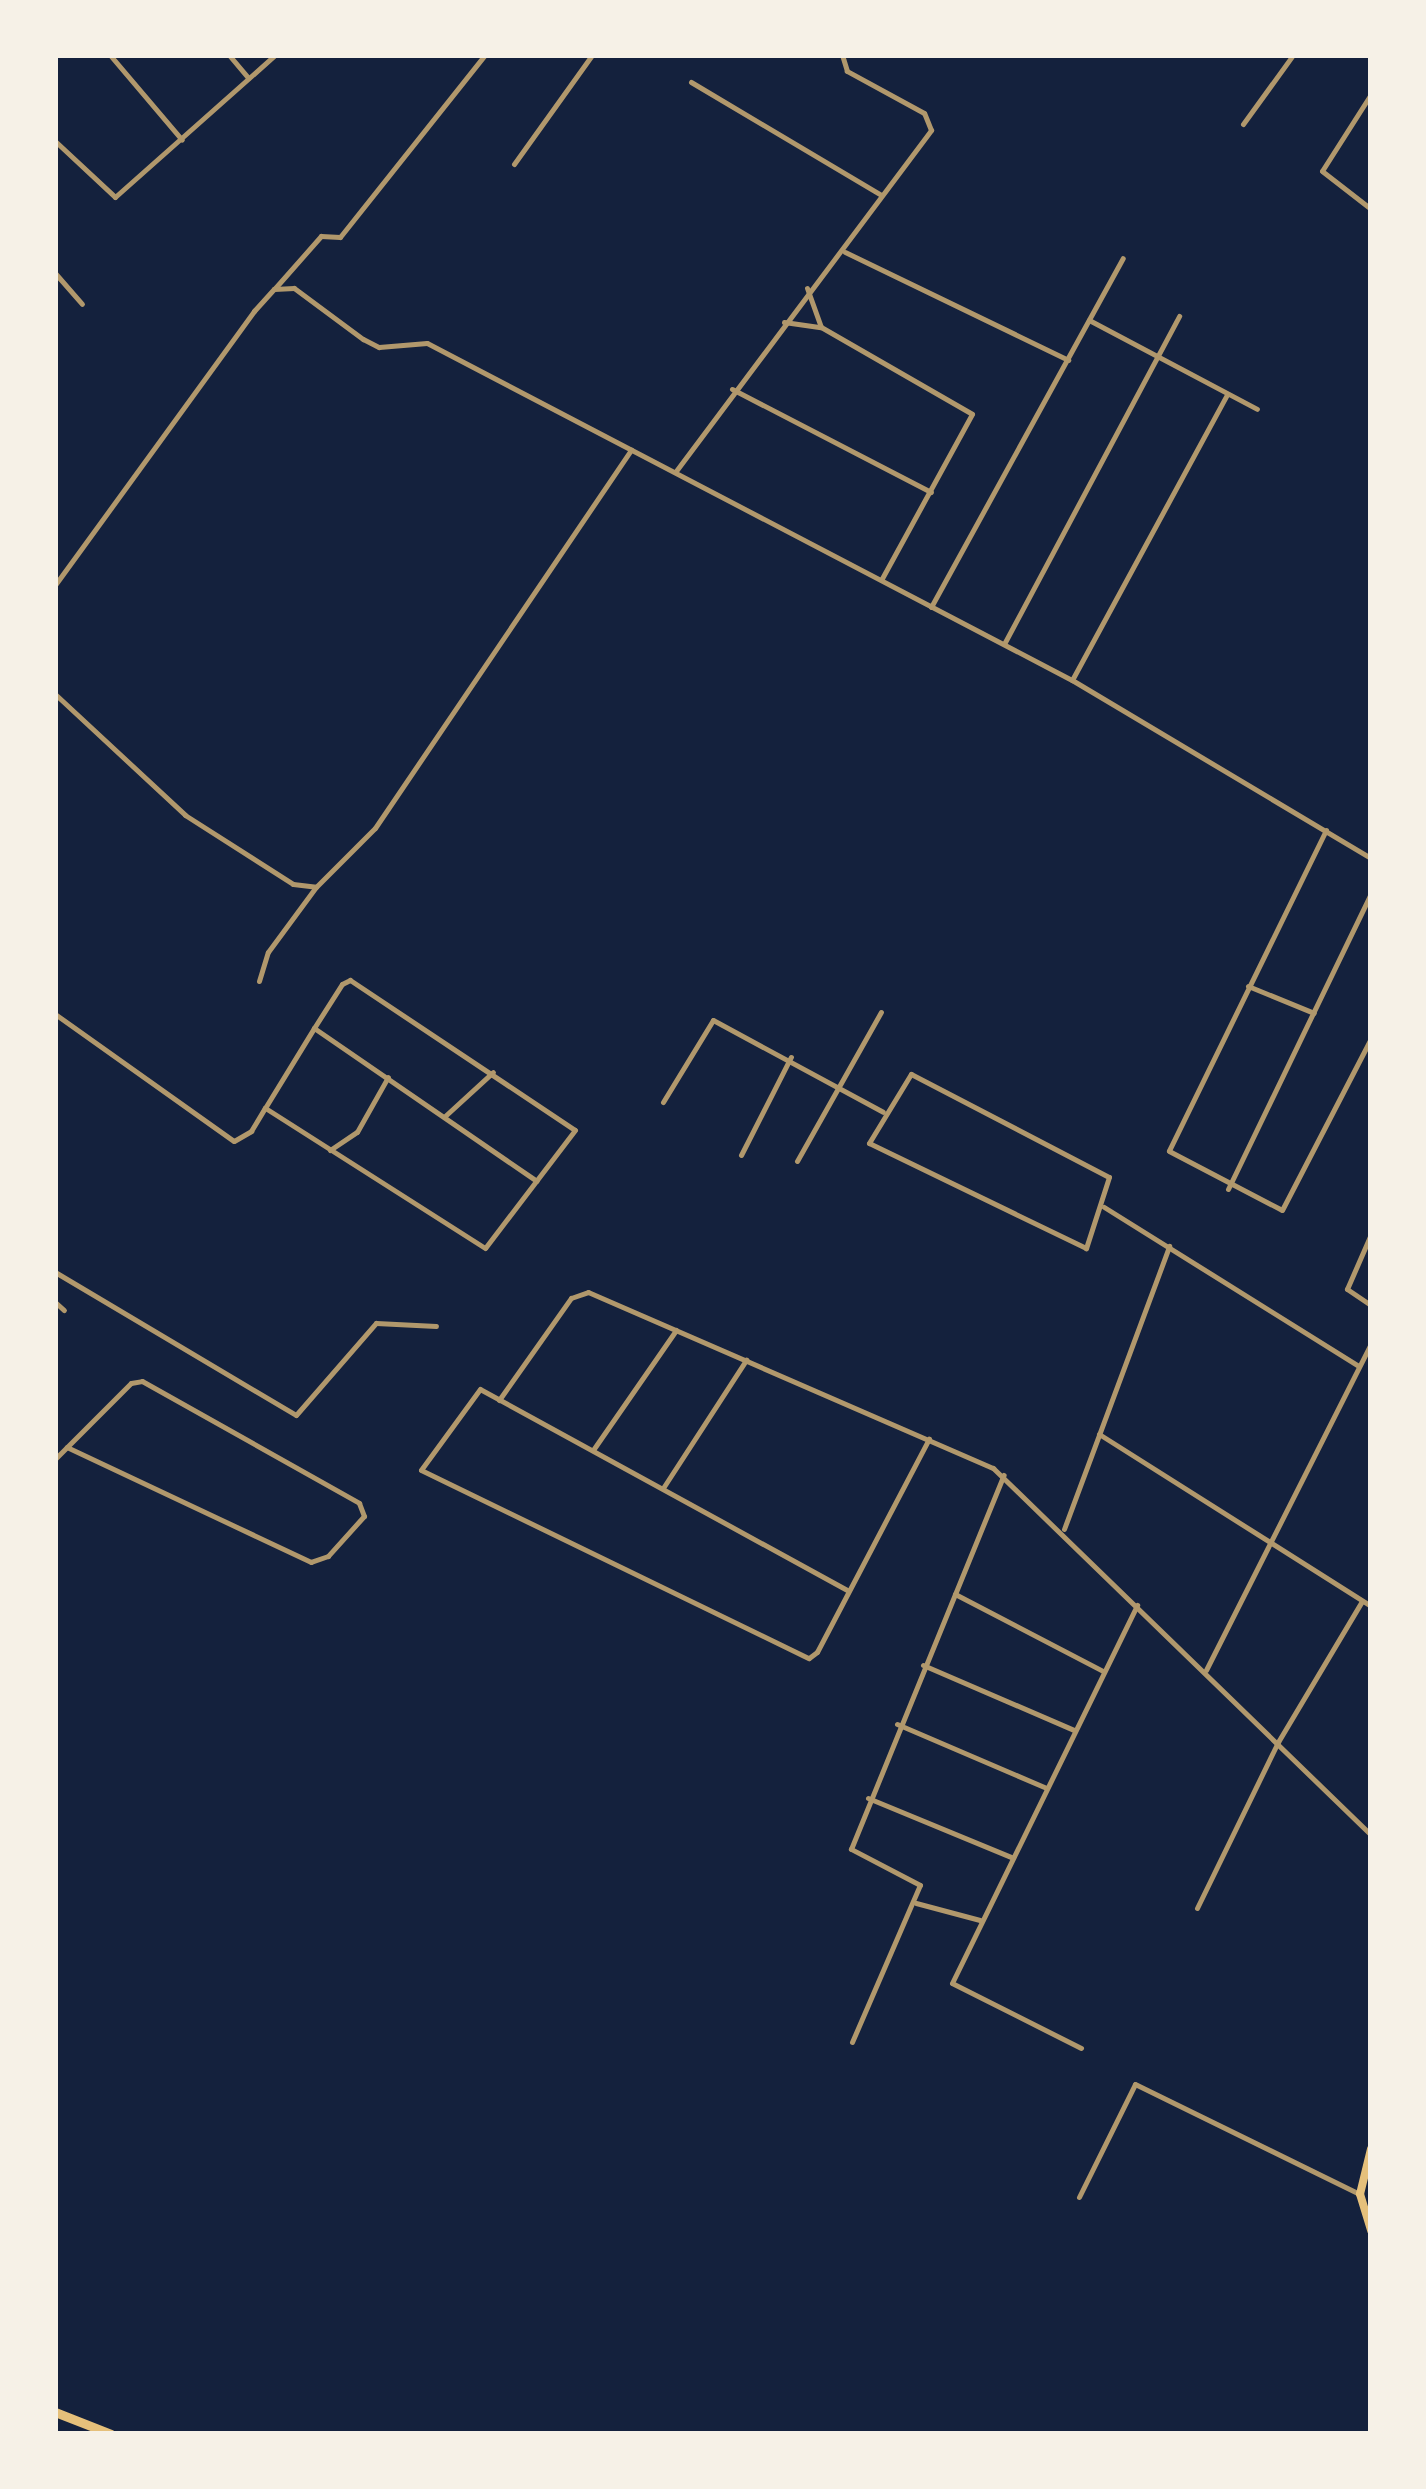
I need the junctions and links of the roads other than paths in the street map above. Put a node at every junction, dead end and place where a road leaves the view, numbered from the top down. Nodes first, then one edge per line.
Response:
1 (110, 55) edge
2 (229, 55) edge
3 (275, 55) edge
4 (486, 55) edge
5 (592, 55) edge
6 (842, 55) edge
7 (1294, 55) edge
8 (248, 78) junction
9 (691, 82) dead end
10 (1371, 94) edge
11 (1243, 124) dead end
12 (182, 140) junction
13 (55, 141) edge
14 (514, 164) dead end
15 (881, 195) junction
16 (1371, 208) edge
17 (845, 252) dead end
18 (1123, 258) dead end
19 (55, 272) edge
20 (807, 288) junction
21 (274, 290) junction
22 (82, 304) dead end
23 (1180, 316) dead end
24 (1089, 320) junction
25 (784, 322) junction
26 (821, 327) junction
27 (1156, 358) junction
28 (1068, 360) junction
29 (732, 390) junction
30 (1227, 394) junction
31 (1256, 409) dead end
32 (632, 450) junction
33 (676, 471) junction
34 (931, 492) junction
35 (881, 580) junction
36 (55, 586) edge
37 (931, 607) junction
38 (1004, 644) junction
39 (1072, 680) junction
40 (55, 694) edge
41 (1326, 829) junction
42 (1371, 858) edge
43 (316, 887) junction
44 (1371, 893) edge
45 (259, 981) dead end
46 (1248, 986) junction
47 (881, 1012) dead end
48 (1314, 1013) junction
49 (55, 1014) edge
50 (314, 1028) junction
51 (1371, 1038) edge
52 (790, 1057) junction
53 (492, 1072) junction
54 (388, 1077) junction
55 (838, 1087) junction
56 (662, 1102) dead end
57 (265, 1108) junction
58 (883, 1112) junction
59 (445, 1116) junction
60 (330, 1150) junction
61 (741, 1155) dead end
62 (797, 1161) dead end
63 (536, 1181) junction
64 (1228, 1189) junction
65 (1104, 1207) junction
66 (1371, 1234) edge
67 (1169, 1246) junction
68 (55, 1272) edge
69 (55, 1302) edge
70 (1371, 1305) edge
71 (64, 1310) dead end
72 (436, 1326) dead end
73 (676, 1330) junction
74 (1371, 1343) edge
75 (746, 1360) junction
76 (1358, 1366) junction
77 (499, 1400) junction
78 (1099, 1434) junction
79 (929, 1439) junction
80 (68, 1446) junction
81 (593, 1450) junction
82 (55, 1458) edge
83 (1004, 1475) junction
84 (663, 1488) junction
85 (1064, 1529) junction
86 (1270, 1542) junction
87 (846, 1590) junction
88 (954, 1594) junction
89 (1362, 1601) junction
90 (1137, 1605) junction
91 (1371, 1606) edge
92 (923, 1665) junction
93 (1206, 1670) junction
94 (1103, 1672) junction
95 (897, 1724) junction
96 (1074, 1730) junction
97 (1278, 1742) junction
98 (1046, 1788) junction
99 (868, 1798) junction
100 (1371, 1834) edge
101 (1011, 1858) junction
102 (916, 1903) junction
103 (1197, 1908) dead end
104 (981, 1920) junction
105 (852, 2042) dead end
106 (1081, 2048) dead end
107 (1371, 2149) edge
108 (1360, 2194) junction
109 (1079, 2197) dead end
110 (1371, 2230) edge
111 (55, 2412) edge
112 (111, 2434) edge

1 - 12 street
2 - 8 street
3 - 8 street
4 - 21 street
5 - 14 street
6 - 15 street
7 - 11 street
8 - 12 street
9 - 15 street
10 - 16 street
12 - 13 street
15 - 20 street
17 - 28 street
18 - 24 street
19 - 22 street
20 - 25 street
20 - 26 street
21 - 32 street
21 - 36 street
23 - 27 street
24 - 27 street
24 - 28 street
25 - 26 street
25 - 29 street
26 - 34 street
27 - 30 street
27 - 38 street
28 - 37 street
29 - 33 street
29 - 34 street
30 - 31 street
30 - 39 street
32 - 33 street
32 - 43 street
33 - 35 street
34 - 35 street
35 - 37 street
37 - 38 street
38 - 39 street
39 - 41 street
40 - 43 street
41 - 42 street
41 - 46 street
43 - 45 street
44 - 48 street
46 - 48 street
46 - 64 street
47 - 55 street
48 - 64 street
49 - 57 street
50 - 53 street
50 - 54 street
50 - 57 street
51 - 64 street
52 - 55 street
52 - 56 street
52 - 61 street
53 - 59 street
53 - 63 street
54 - 59 street
54 - 60 street
55 - 58 street
55 - 62 street
57 - 60 street
58 - 65 street
58 - 65 street
59 - 63 street
60 - 63 street
65 - 67 street
66 - 70 street
67 - 76 street
67 - 78 street
68 - 72 street
69 - 71 street
73 - 75 street
73 - 77 street
73 - 81 street
74 - 76 street
75 - 79 street
75 - 84 street
76 - 86 street
77 - 81 street
77 - 87 street
78 - 85 street
78 - 86 street
79 - 83 street
79 - 87 street
80 - 80 street
80 - 82 street
81 - 84 street
83 - 85 street
83 - 88 street
84 - 87 street
85 - 90 street
86 - 89 street
86 - 93 street
88 - 92 street
88 - 94 street
89 - 91 street
89 - 97 street
90 - 93 street
90 - 94 street
92 - 95 street
92 - 96 street
93 - 97 street
94 - 96 street
95 - 98 street
95 - 99 street
96 - 98 street
97 - 100 street
97 - 103 street
98 - 101 street
99 - 101 street
99 - 102 street
101 - 104 street
102 - 104 street
102 - 105 street
104 - 106 street
107 - 108 main road
108 - 109 street
108 - 110 main road
111 - 112 main road

